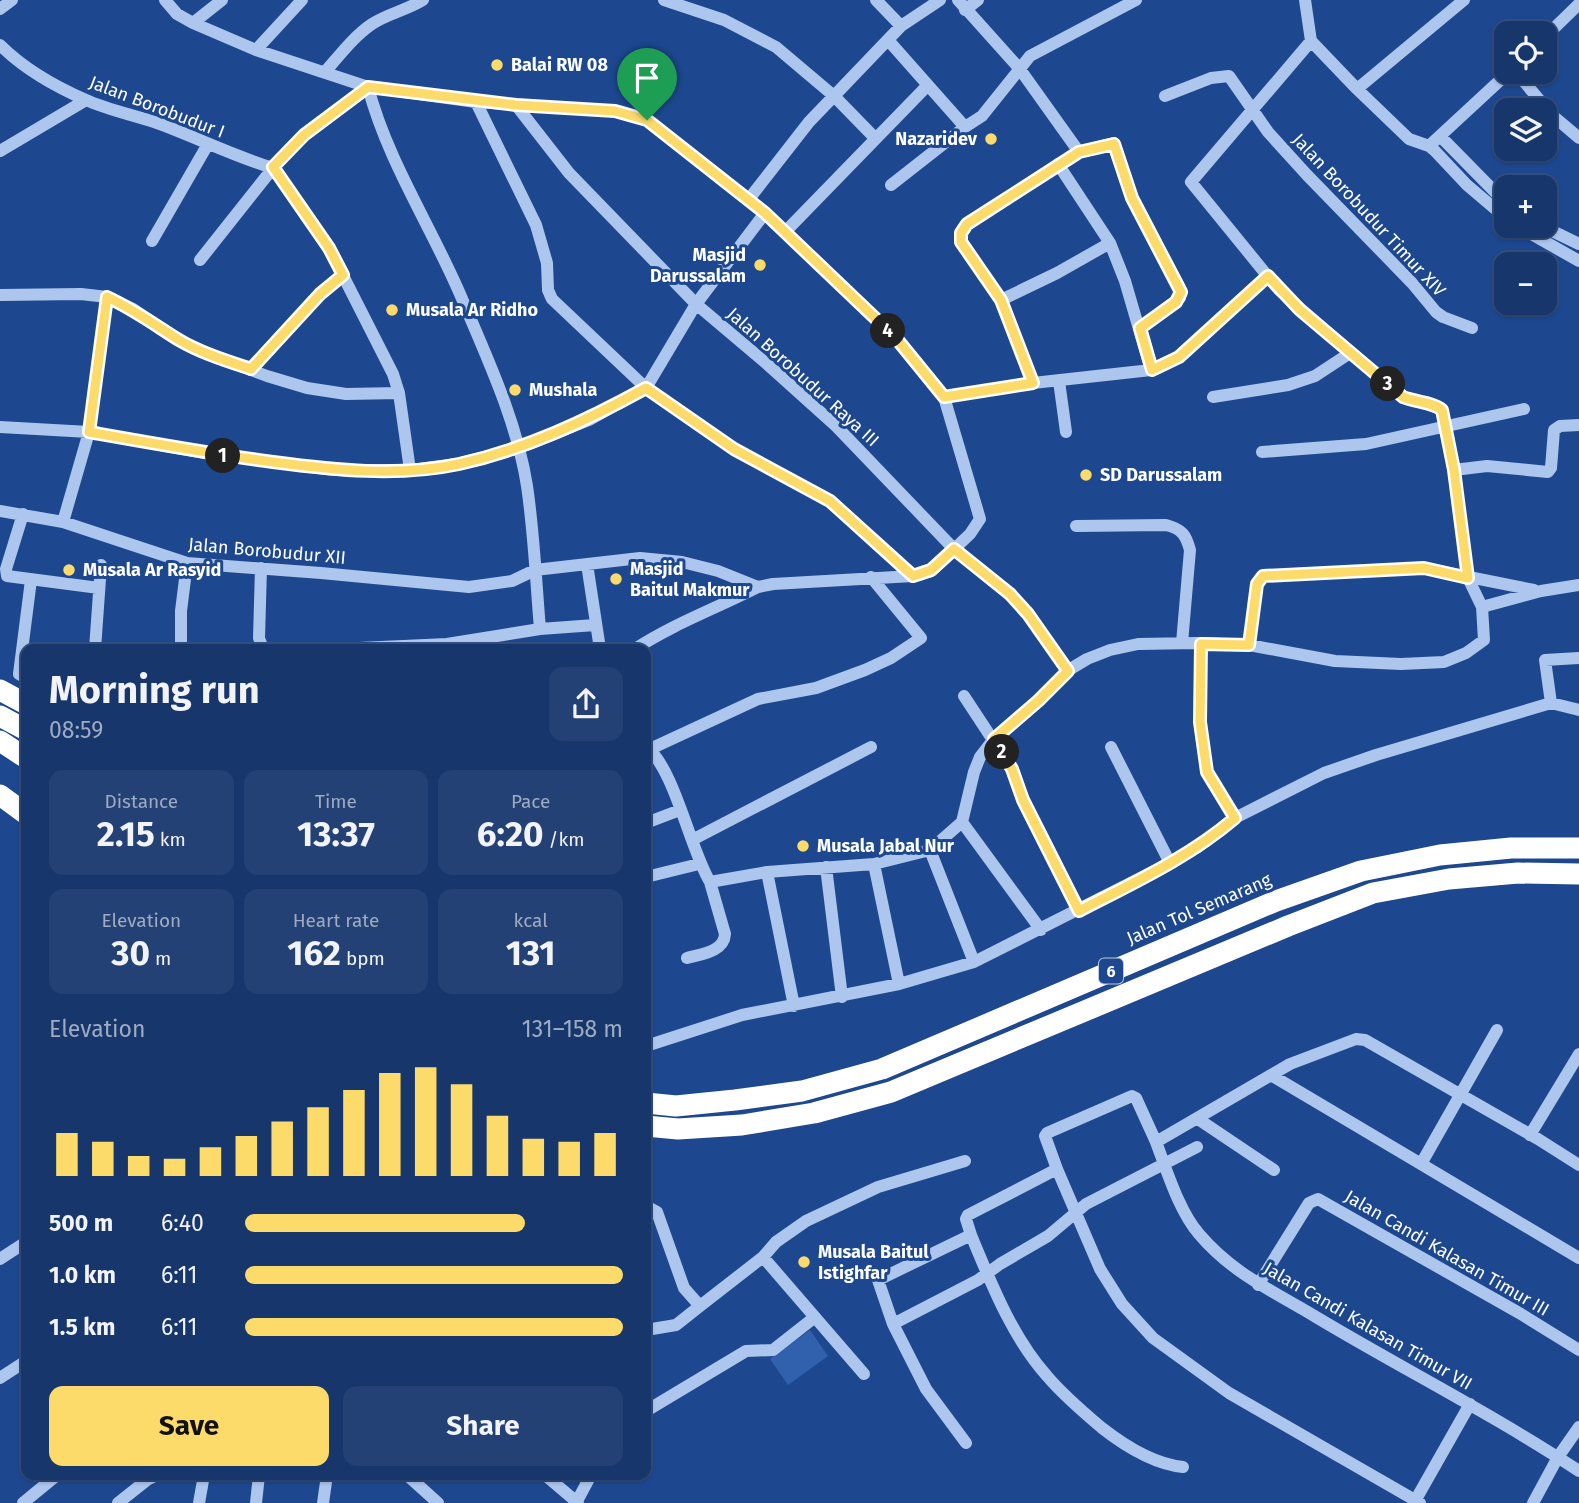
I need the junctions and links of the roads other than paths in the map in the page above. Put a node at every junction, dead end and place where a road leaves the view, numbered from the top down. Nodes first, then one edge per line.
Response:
1 (12, 0) edge
2 (165, 0) edge
3 (222, 0) edge
4 (302, 0) edge
5 (423, 0) edge
6 (664, 0) edge
7 (876, 0) edge
8 (940, 0) edge
9 (978, 0) edge
10 (1136, 0) edge
11 (1305, 0) edge
12 (1442, 0) edge
13 (1464, 0) edge
14 (1579, 4) edge
15 (961, 5) edge
16 (0, 9) edge
17 (1449, 15) junction
18 (193, 23) junction
19 (1557, 25) edge
20 (901, 26) junction
21 (888, 40) junction
22 (1311, 41) junction
23 (0, 45) edge
24 (256, 50) junction
25 (1019, 68) junction
26 (325, 72) junction
27 (1496, 84) edge
28 (1526, 84) edge
29 (928, 85) junction
30 (368, 87) junction
31 (1357, 89) junction
32 (834, 96) junction
33 (1165, 96) dead end
34 (86, 100) junction
35 (476, 102) junction
36 (516, 105) junction
37 (1252, 110) junction
38 (965, 127) junction
39 (1440, 136) junction
40 (875, 138) junction
41 (1579, 138) edge
42 (208, 144) junction
43 (1429, 146) junction
44 (0, 151) edge
45 (1079, 152) junction
46 (1058, 164) junction
47 (273, 167) junction
48 (891, 185) dead end
49 (1494, 191) edge
50 (749, 200) junction
51 (1494, 208) edge
52 (765, 213) junction
53 (785, 232) junction
54 (1557, 233) edge
55 (1538, 238) edge
56 (152, 241) dead end
57 (1575, 242) edge
58 (1110, 243) junction
59 (200, 260) dead end
60 (1579, 261) edge
61 (343, 275) junction
62 (1268, 276) junction
63 (2, 295) edge
64 (107, 297) junction
65 (1001, 300) junction
66 (696, 304) junction
67 (0, 310) edge
68 (1140, 328) junction
69 (1472, 328) dead end
70 (1350, 353) junction
71 (251, 369) junction
72 (1152, 370) junction
73 (1059, 381) junction
74 (1033, 383) junction
75 (646, 388) junction
76 (399, 393) junction
77 (944, 397) junction
78 (1213, 397) dead end
79 (1524, 409) dead end
80 (1579, 425) edge
81 (0, 427) edge
82 (1447, 427) junction
83 (89, 432) junction
84 (1066, 432) dead end
85 (519, 449) junction
86 (1262, 452) dead end
87 (410, 470) junction
88 (1454, 470) junction
89 (0, 511) edge
90 (23, 514) junction
91 (63, 522) junction
92 (1076, 526) dead end
93 (954, 549) junction
94 (187, 563) junction
95 (587, 564) junction
96 (102, 565) dead end
97 (261, 568) junction
98 (535, 570) junction
99 (913, 576) junction
100 (872, 577) junction
101 (1468, 578) junction
102 (31, 580) junction
103 (1579, 585) edge
104 (758, 587) junction
105 (99, 588) junction
106 (1541, 591) junction
107 (1482, 607) junction
108 (595, 625) junction
109 (540, 629) junction
110 (1182, 643) junction
111 (26, 644) edge
112 (95, 644) edge
113 (181, 644) edge
114 (261, 644) edge
115 (431, 644) edge
116 (599, 644) edge
117 (643, 644) edge
118 (1201, 644) junction
119 (1249, 645) junction
120 (1579, 659) edge
121 (1068, 671) junction
122 (0, 690) edge
123 (964, 696) dead end
124 (21, 701) edge
125 (1551, 703) junction
126 (1579, 710) edge
127 (0, 716) edge
128 (21, 727) edge
129 (994, 739) junction
130 (0, 741) edge
131 (651, 747) edge
132 (871, 747) dead end
133 (1111, 747) dead end
134 (651, 752) edge
135 (21, 755) edge
136 (0, 795) edge
137 (21, 810) edge
138 (680, 810) junction
139 (1235, 818) junction
140 (651, 821) edge
141 (962, 822) junction
142 (692, 840) junction
143 (1579, 848) edge
144 (930, 850) junction
145 (1170, 863) junction
146 (699, 864) junction
147 (874, 864) junction
148 (826, 867) junction
149 (767, 872) junction
150 (1579, 874) edge
151 (651, 876) edge
152 (710, 882) junction
153 (1079, 911) junction
154 (1041, 930) junction
155 (687, 958) dead end
156 (974, 962) junction
157 (899, 984) junction
158 (842, 997) junction
159 (794, 1006) junction
160 (1497, 1030) dead end
161 (651, 1044) edge
162 (1579, 1054) edge
163 (1271, 1075) junction
164 (1460, 1095) junction
165 (651, 1104) edge
166 (1198, 1119) junction
167 (651, 1126) edge
168 (1530, 1135) junction
169 (1156, 1142) junction
170 (1197, 1147) dead end
171 (965, 1161) dead end
172 (1421, 1164) junction
173 (1165, 1165) junction
174 (1579, 1165) edge
175 (1057, 1169) junction
176 (1274, 1170) dead end
177 (651, 1210) edge
178 (1075, 1213) junction
179 (971, 1235) junction
180 (21, 1245) edge
181 (763, 1257) junction
182 (1579, 1258) edge
183 (0, 1259) edge
184 (988, 1274) junction
185 (1258, 1285) junction
186 (700, 1306) junction
187 (815, 1317) junction
188 (893, 1324) junction
189 (651, 1329) edge
190 (1579, 1350) edge
191 (21, 1365) edge
192 (864, 1374) dead end
193 (0, 1378) edge
194 (1469, 1404) junction
195 (651, 1408) edge
196 (1579, 1427) edge
197 (966, 1443) dead end
198 (1558, 1457) junction
199 (1183, 1467) dead end
200 (1579, 1471) edge
201 (51, 1480) edge
202 (147, 1480) edge
203 (203, 1480) edge
204 (258, 1480) edge
205 (326, 1480) edge
206 (413, 1480) edge
207 (551, 1480) edge
208 (588, 1480) edge
209 (1418, 1502) edge
210 (23, 1503) edge
211 (118, 1503) edge
212 (199, 1503) edge
213 (256, 1503) edge
214 (323, 1503) edge
215 (438, 1503) edge
216 (577, 1503) edge
217 (1533, 1503) edge

1 - 16 street
2 - 18 street
3 - 18 street
4 - 24 street
5 - 26 street
6 - 32 street
7 - 20 street
8 - 20 street
9 - 15 street
10 - 25 street
11 - 22 street
12 - 17 street
13 - 17 street
14 - 19 street
15 - 25 street
17 - 31 street
18 - 24 street
20 - 21 street
21 - 29 street
21 - 32 street
22 - 31 street
22 - 37 street
23 - 34 street, Jalan Borobudur I
24 - 26 street
25 - 38 street
25 - 45 street
26 - 30 street
27 - 39 street
28 - 41 street
29 - 38 street
29 - 40 street
30 - 35 street
30 - 47 street
30 - 85 street
31 - 43 street
32 - 40 street
32 - 50 street
33 - 37 street, Jalan Borobudur Timur XIV
34 - 42 street, Jalan Borobudur I
34 - 44 street
35 - 36 street
35 - 75 street
36 - 50 street
36 - 66 street, Jalan Borobudur Raya III
37 - 62 street
37 - 69 street, Jalan Borobudur Timur XIV
38 - 48 street
39 - 43 street
39 - 49 street
40 - 53 street
42 - 47 street, Jalan Borobudur I
42 - 56 street
43 - 51 street
45 - 46 street
45 - 68 street
46 - 58 street
46 - 65 street
47 - 59 street
47 - 61 street
50 - 52 street
52 - 53 street
52 - 66 street
53 - 77 street
54 - 57 street
55 - 60 street
58 - 65 street
58 - 68 street
61 - 71 street
61 - 76 street
62 - 70 street
62 - 72 street
63 - 64 street
63 - 67 street
64 - 71 street
64 - 83 street
65 - 74 street
66 - 75 street
66 - 93 street, Jalan Borobudur Raya III
68 - 72 street
70 - 78 street
70 - 82 street
71 - 76 street
72 - 73 street
73 - 74 street
73 - 84 street
74 - 77 street
75 - 85 street
75 - 99 street
76 - 87 street
77 - 93 street
79 - 82 street
80 - 88 street
81 - 83 street
82 - 86 street
82 - 88 street
83 - 87 street
83 - 91 street
85 - 87 street
85 - 98 street
88 - 101 street
89 - 90 street, Jalan Borobudur XII
90 - 91 street, Jalan Borobudur XII
90 - 102 street
91 - 94 street, Jalan Borobudur XII
92 - 110 street
93 - 99 street
93 - 121 street, Jalan Borobudur Raya III
94 - 97 street, Jalan Borobudur XII
94 - 113 street
95 - 98 street, Jalan Borobudur XII
95 - 104 street, Jalan Borobudur XII
95 - 108 street
96 - 105 street
97 - 98 street, Jalan Borobudur XII
97 - 114 street
98 - 109 street
99 - 100 street
100 - 104 street
100 - 131 street
101 - 106 street
101 - 107 street
101 - 119 street
102 - 105 street
102 - 111 street
103 - 106 street
104 - 117 street
105 - 112 street
106 - 107 street
107 - 119 street
108 - 109 street
108 - 116 street
109 - 115 street
110 - 118 street
110 - 121 street
118 - 119 street
118 - 139 street
120 - 125 street
121 - 129 street
122 - 124 highway
123 - 129 street
125 - 126 street
125 - 139 street
127 - 128 highway
129 - 141 street
129 - 153 street
130 - 135 highway
132 - 142 street
133 - 145 street
134 - 138 street
136 - 137 highway
138 - 140 street
138 - 142 street
139 - 145 street
141 - 144 street
141 - 154 street
142 - 146 street
143 - 165 highway, Jalan Tol Semarang / 6
144 - 147 street
144 - 156 street
145 - 153 street
146 - 151 street
146 - 152 street
147 - 148 street
147 - 157 street
148 - 149 street
148 - 158 street
149 - 152 street
149 - 159 street
150 - 167 highway, 6
152 - 155 street
153 - 154 street
154 - 156 street
156 - 157 street
157 - 158 street
158 - 159 street
159 - 161 street
160 - 164 street
162 - 168 street
163 - 164 street
163 - 166 street
163 - 172 street
164 - 168 street
164 - 172 street
166 - 169 street
166 - 176 street
168 - 174 street
169 - 173 street, Jalan Candi Kalasan Timur VII
169 - 175 street, Jalan Candi Kalasan Timur VII
170 - 173 street
171 - 181 street
172 - 182 street
173 - 178 street
173 - 185 street, Jalan Candi Kalasan Timur VII
175 - 178 street
175 - 179 street
177 - 186 street
178 - 184 street
178 - 209 street
179 - 184 street
179 - 188 street
180 - 183 street
181 - 186 street
181 - 187 street
184 - 188 street
184 - 199 street
185 - 190 street, Jalan Candi Kalasan Timur III
185 - 194 street, Jalan Candi Kalasan Timur VII
186 - 189 street
187 - 192 street
187 - 195 street
188 - 197 street
191 - 193 street
194 - 198 street, Jalan Candi Kalasan Timur VII
194 - 209 street
196 - 198 street
198 - 200 street, Jalan Candi Kalasan Timur VII
198 - 217 street
201 - 210 street
202 - 211 street
203 - 212 street
204 - 213 street
205 - 214 street
206 - 215 street
207 - 216 street
208 - 216 street

